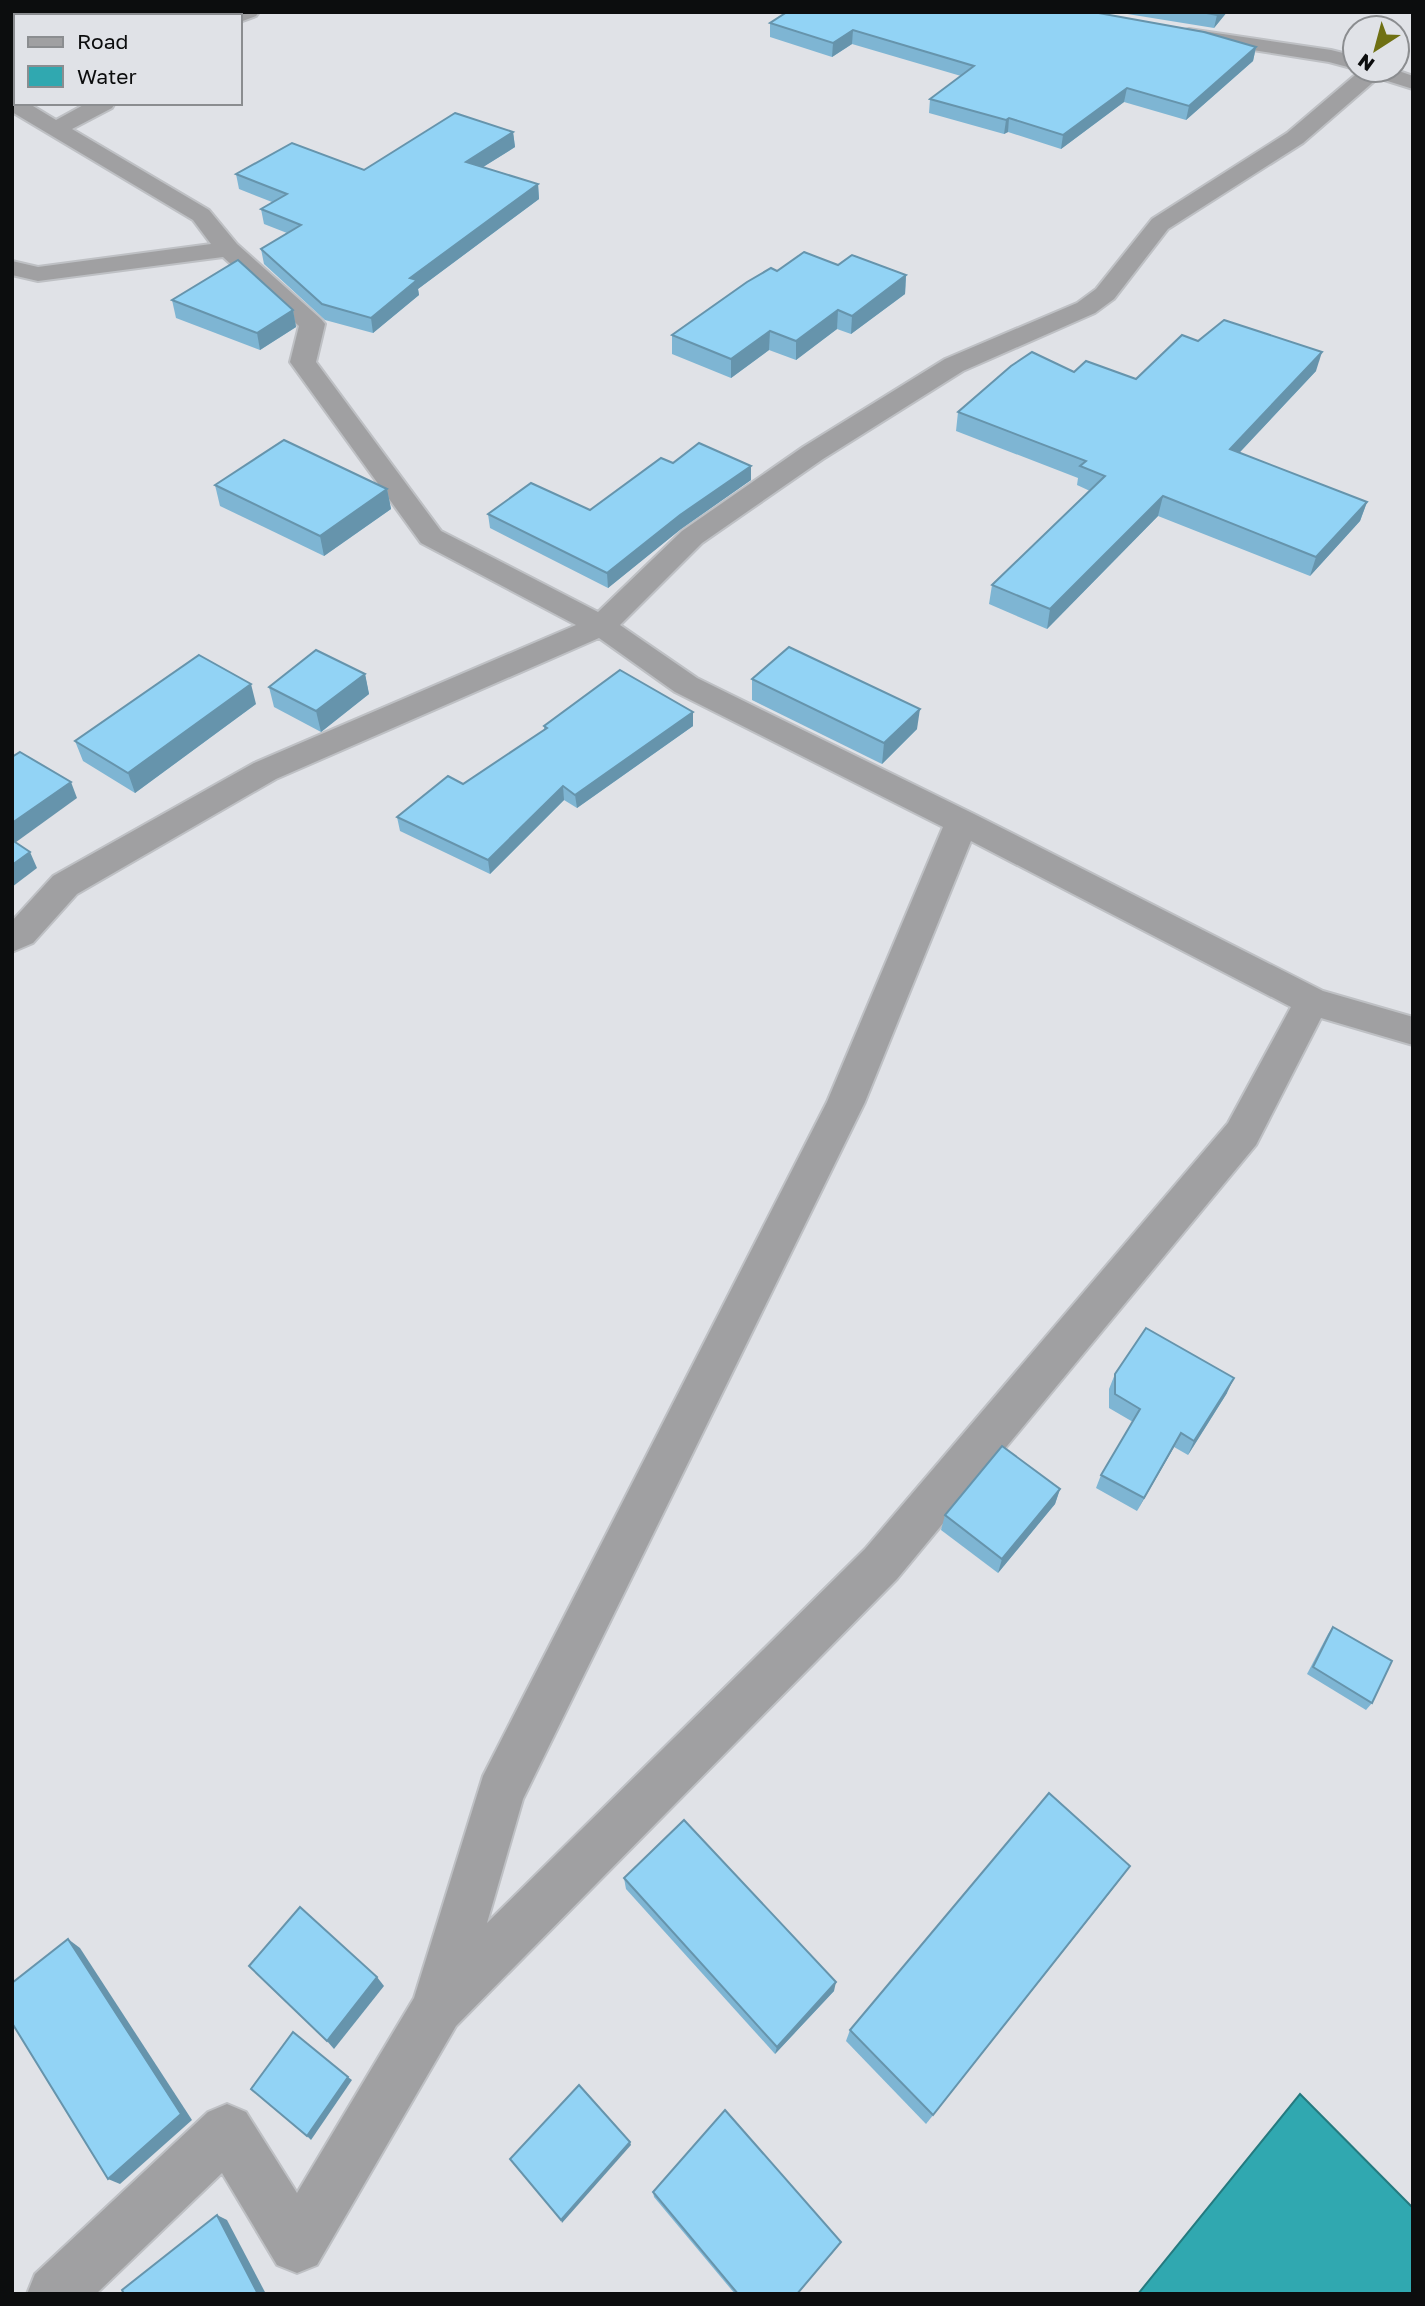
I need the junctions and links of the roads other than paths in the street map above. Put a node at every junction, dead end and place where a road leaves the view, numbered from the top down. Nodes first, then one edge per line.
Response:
1 (1164, 30) edge
2 (1341, 59) edge
3 (1359, 84) edge
4 (15, 105) edge
5 (100, 105) edge
6 (56, 129) junction
7 (228, 249) junction
8 (12, 268) edge
9 (601, 626) junction
10 (962, 822) junction
11 (12, 939) edge
12 (1312, 1002) junction
13 (1413, 1031) edge
14 (438, 2009) junction
15 (55, 2294) edge

1 - 2 street
3 - 9 street
4 - 6 street
5 - 6 street
6 - 7 street
7 - 8 street
7 - 9 street
9 - 10 street
9 - 11 street
10 - 12 street
10 - 14 street
12 - 13 street
12 - 14 street
14 - 15 street

